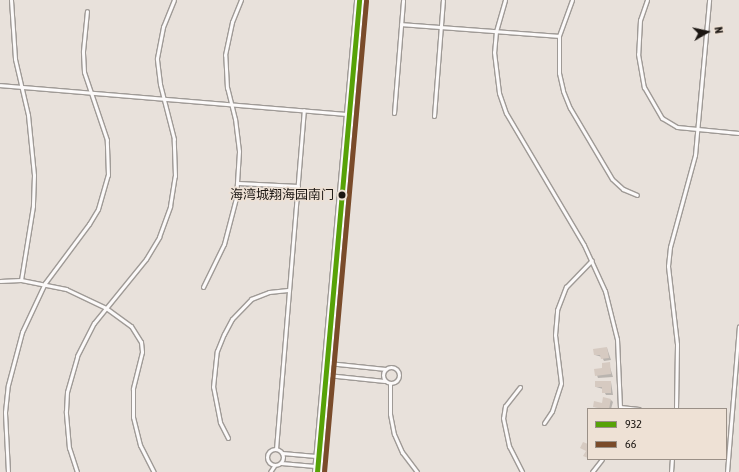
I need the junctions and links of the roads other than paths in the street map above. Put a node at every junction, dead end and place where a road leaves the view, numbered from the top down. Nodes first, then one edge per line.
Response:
1 (11, 0) edge
2 (174, 0) edge
3 (241, 0) edge
4 (359, 0) edge
5 (403, 0) edge
6 (443, 0) edge
7 (505, 0) edge
8 (572, 0) edge
9 (647, 0) edge
10 (709, 0) edge
11 (87, 11) dead end
12 (401, 24) junction
13 (441, 27) junction
14 (496, 31) junction
15 (559, 36) junction
16 (0, 84) edge
17 (21, 86) junction
18 (91, 92) junction
19 (164, 98) junction
20 (232, 104) junction
21 (304, 110) junction
22 (394, 113) dead end
23 (350, 114) junction
24 (434, 116) dead end
25 (698, 129) junction
26 (739, 133) edge
27 (238, 183) junction
28 (298, 186) junction
29 (637, 195) dead end
30 (592, 260) junction
31 (21, 280) junction
32 (0, 281) edge
33 (45, 283) junction
34 (203, 287) dead end
35 (288, 290) junction
36 (106, 308) junction
37 (739, 326) edge
38 (327, 363) junction
39 (386, 369) junction
40 (326, 375) junction
41 (385, 381) junction
42 (390, 383) junction
43 (520, 387) dead end
44 (620, 408) edge
45 (676, 408) edge
46 (727, 416) edge
47 (732, 417) junction
48 (544, 423) dead end
49 (228, 438) dead end
50 (276, 449) junction
51 (282, 453) junction
52 (318, 456) junction
53 (601, 460) edge
54 (672, 460) edge
55 (281, 463) junction
56 (274, 466) junction
57 (317, 469) edge
58 (8, 472) edge
59 (77, 472) edge
60 (154, 472) edge
61 (270, 472) edge
62 (417, 472) edge
63 (522, 472) edge
64 (592, 472) edge
65 (671, 472) edge
66 (727, 472) edge

1 - 17 lane
2 - 19 lane
3 - 20 lane
4 - 23 street
5 - 12 lane
6 - 13 lane
7 - 14 lane
8 - 15 lane
9 - 25 lane
10 - 25 lane
11 - 18 lane
12 - 13 lane
12 - 22 lane
13 - 14 lane
13 - 24 lane
14 - 15 lane
14 - 30 lane
15 - 29 lane
16 - 17 lane
17 - 18 lane
17 - 31 lane
18 - 19 lane
18 - 33 lane
19 - 20 lane
19 - 36 lane
20 - 21 lane
20 - 27 lane
21 - 23 lane
21 - 28 lane
23 - 38 street
25 - 26 lane
25 - 45 lane
27 - 28 lane
27 - 34 lane
28 - 35 lane
30 - 44 lane
30 - 48 lane
31 - 32 lane
31 - 33 lane
33 - 36 lane
33 - 58 lane
35 - 49 lane
35 - 50 lane
36 - 59 lane
36 - 60 lane
37 - 47 lane
38 - 39 lane
38 - 40 street
39 - 41 lane
39 - 42 lane
40 - 41 lane
40 - 52 street
41 - 42 lane
42 - 62 lane
43 - 63 lane
46 - 47 lane
47 - 66 lane
50 - 51 lane
50 - 56 lane
51 - 52 lane
51 - 55 lane
52 - 57 street
53 - 64 lane
54 - 65 lane
55 - 56 lane
55 - 57 lane
56 - 61 lane

